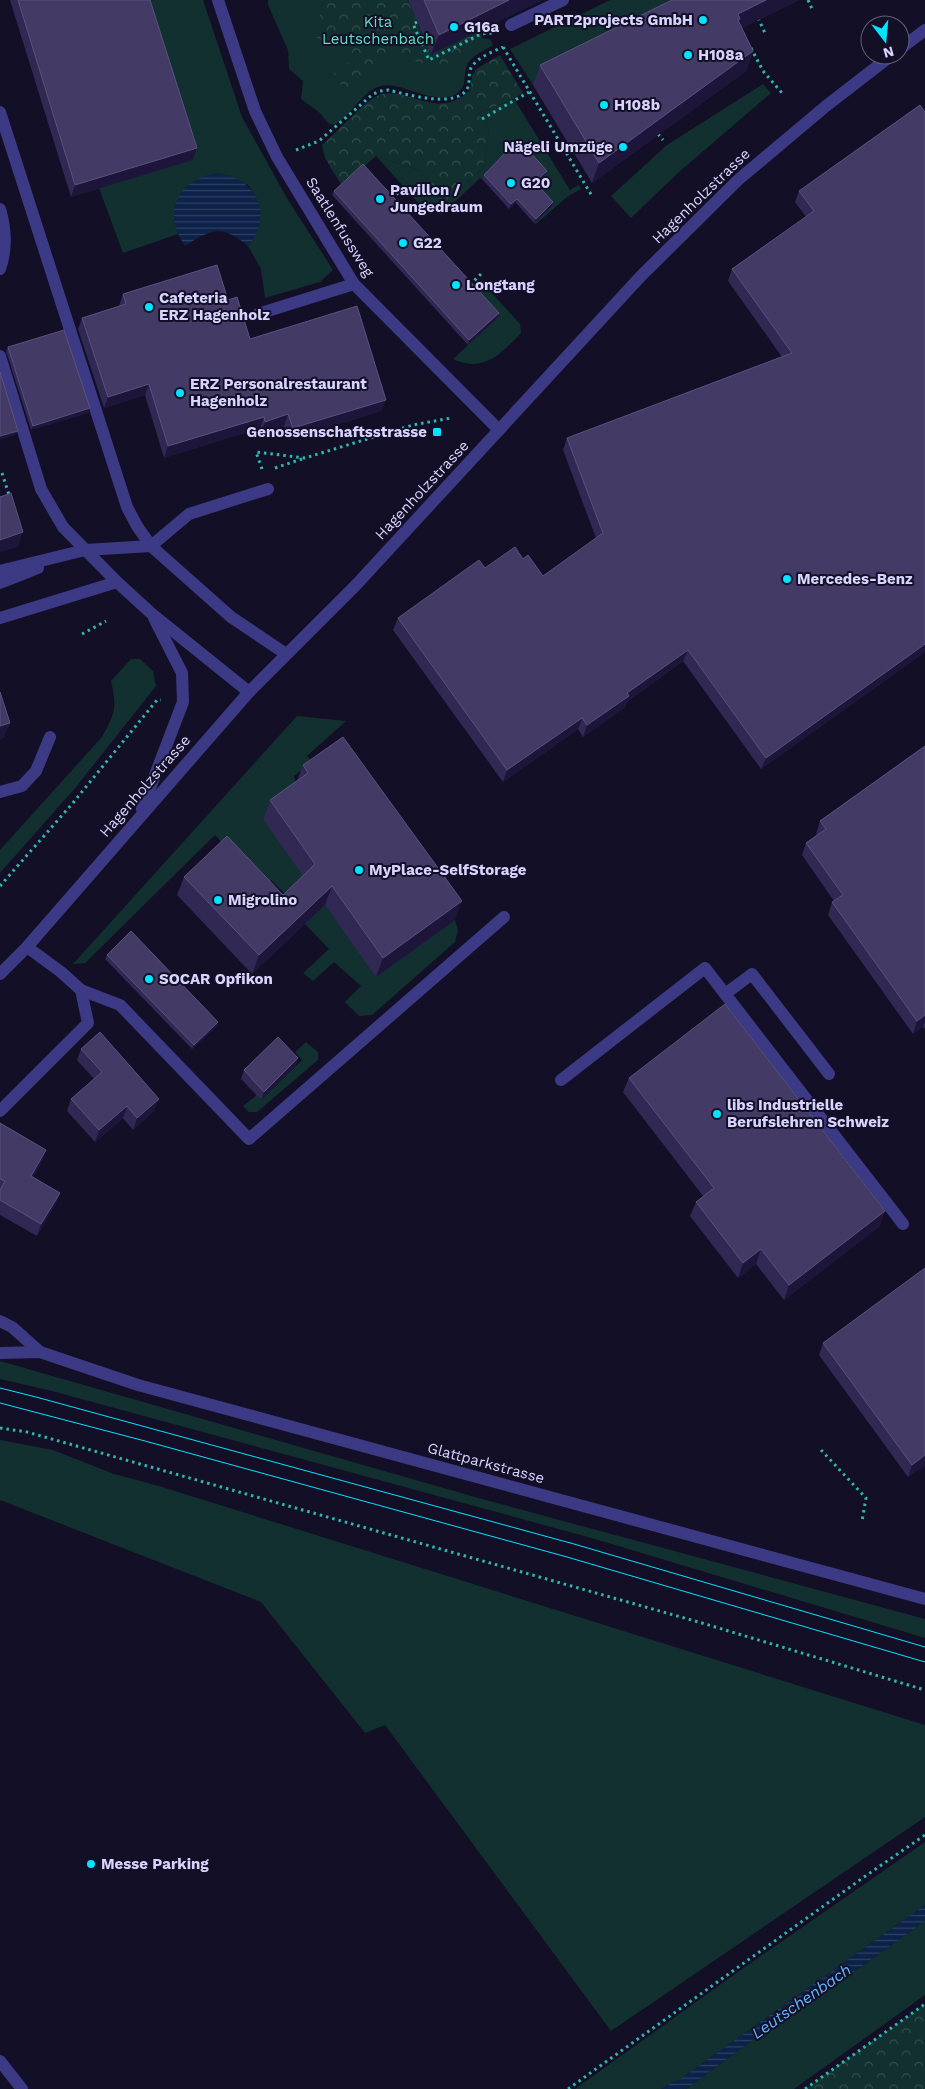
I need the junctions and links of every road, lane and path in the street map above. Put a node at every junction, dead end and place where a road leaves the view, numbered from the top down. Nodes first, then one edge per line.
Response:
1 (218, 0) edge
2 (563, 0) edge
3 (808, 0) edge
4 (812, 9) dead end
5 (754, 10) dead end
6 (417, 22) dead end
7 (511, 25) joint
8 (925, 30) edge
9 (494, 33) junction
10 (765, 33) edge
11 (910, 41) edge
12 (747, 42) edge
13 (503, 47) junction
14 (879, 65) edge
15 (529, 92) junction
16 (782, 93) dead end
17 (0, 112) edge
18 (482, 119) dead end
19 (658, 134) edge
20 (662, 140) edge
21 (277, 157) junction
22 (400, 191) dead end
23 (592, 196) dead end
24 (391, 200) edge
25 (0, 209) edge
26 (2, 250) edge
27 (0, 268) edge
28 (482, 273) dead end
29 (354, 284) junction
30 (469, 286) edge
31 (258, 314) dead end
32 (0, 356) edge
33 (451, 418) dead end
34 (499, 430) junction
35 (305, 458) junction
36 (273, 469) dead end
37 (2, 474) dead end
38 (268, 489) joint
39 (11, 502) edge
40 (151, 546) junction
41 (85, 550) junction
42 (0, 571) edge
43 (117, 582) junction
44 (0, 583) edge
45 (152, 614) junction
46 (0, 618) edge
47 (106, 620) dead end
48 (82, 634) dead end
49 (286, 654) junction
50 (249, 692) junction
51 (157, 700) dead end
52 (50, 738) dead end
53 (0, 792) edge
54 (138, 818) junction
55 (0, 886) edge
56 (504, 917) dead end
57 (27, 947) junction
58 (0, 974) edge
59 (80, 990) junction
60 (725, 994) junction
61 (829, 1074) dead end
62 (561, 1080) dead end
63 (0, 1111) edge
64 (903, 1224) dead end
65 (0, 1321) edge
66 (40, 1352) junction
67 (0, 1353) edge
68 (0, 1428) edge
69 (821, 1450) dead end
70 (862, 1521) dead end
71 (925, 1599) edge
72 (925, 1690) edge
73 (925, 1835) edge
74 (925, 2004) edge
75 (0, 2061) edge
76 (22, 2089) edge
77 (568, 2089) edge
78 (805, 2089) edge

1 - 21 street, Saatlenfussweg
2 - 7 street
3 - 4 path
5 - 10 path
6 - 9 path
7 - 9 path
8 - 11 street
9 - 13 path
12 - 16 path
13 - 15 path
13 - 21 path
14 - 34 street, Hagenholzstrasse
15 - 18 path
15 - 23 path
17 - 40 street
19 - 20 path
21 - 29 street, Saatlenfussweg
22 - 24 path
25 - 26 street
26 - 27 street
28 - 30 path
29 - 31 street
29 - 34 street, Saatlenfussweg
32 - 41 street
33 - 35 path
34 - 49 street, Hagenholzstrasse
35 - 36 path
35 - 38 path
37 - 39 path
38 - 40 street
40 - 41 street
40 - 49 street
41 - 42 street
41 - 43 street
41 - 44 street
43 - 45 street
43 - 46 street
45 - 50 street
45 - 54 street
47 - 48 path
49 - 50 street, Hagenholzstrasse
50 - 54 street, Hagenholzstrasse
51 - 55 path
52 - 53 street
54 - 57 street, Hagenholzstrasse
56 - 59 street
57 - 58 street, Hagenholzstrasse
57 - 59 street
59 - 63 street
60 - 61 street
60 - 62 street
60 - 64 street
65 - 66 street, Glattparkstrasse
66 - 67 street, Glattparkstrasse
66 - 71 street, Glattparkstrasse
68 - 72 path
69 - 70 path
73 - 77 path
74 - 78 path
75 - 76 street

